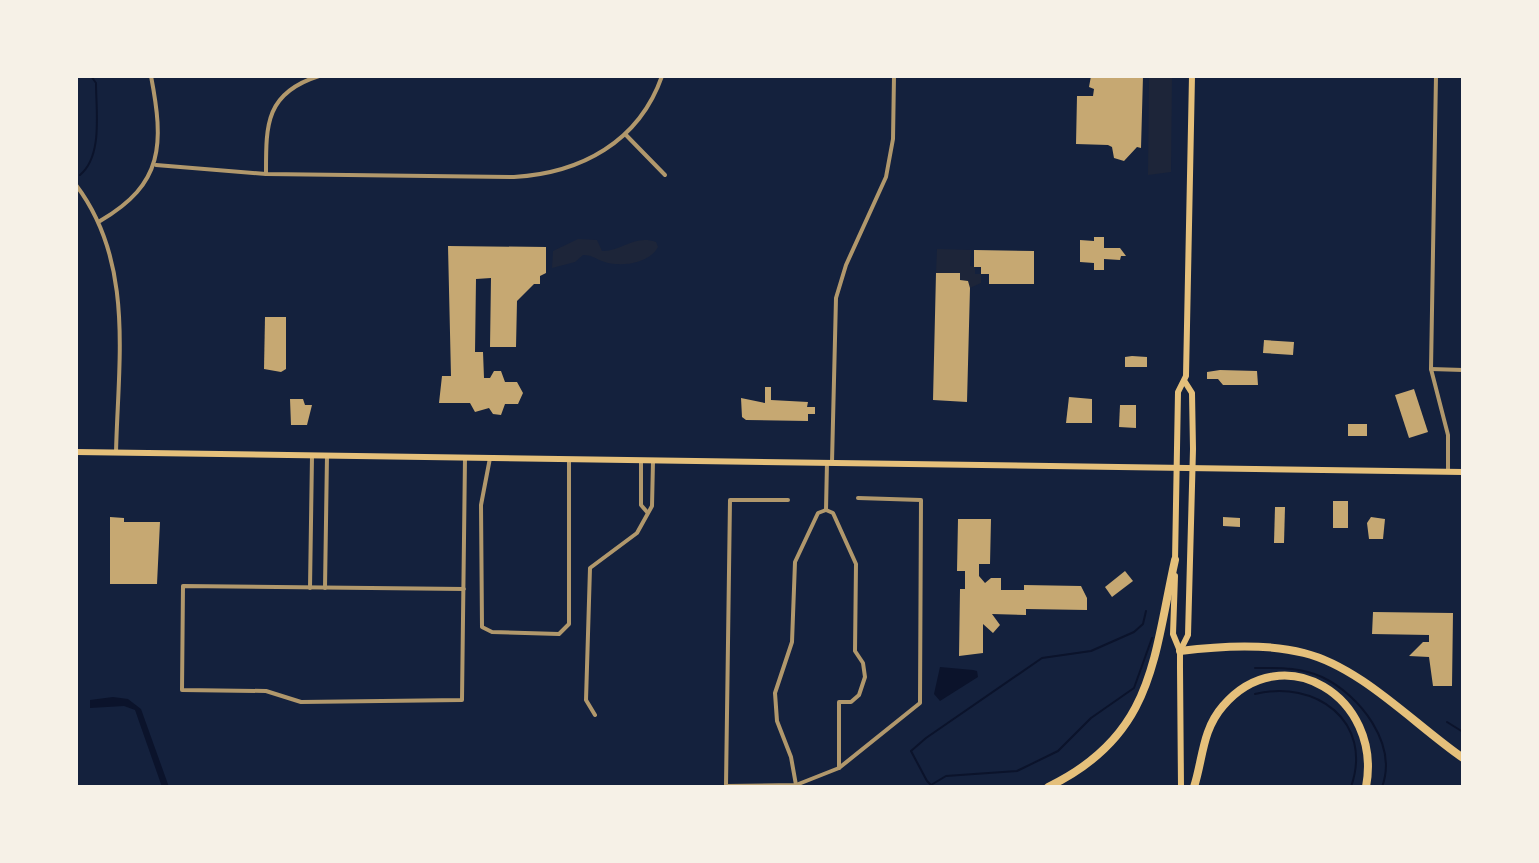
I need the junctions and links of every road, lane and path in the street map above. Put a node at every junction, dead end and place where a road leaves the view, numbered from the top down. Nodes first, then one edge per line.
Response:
1 (151, 76) edge
2 (319, 76) edge
3 (662, 76) edge
4 (894, 76) edge
5 (1192, 76) edge
6 (1436, 76) edge
7 (626, 135) junction
8 (156, 165) junction
9 (266, 174) junction
10 (665, 175) dead end
11 (76, 185) edge
12 (100, 221) junction
13 (1431, 369) junction
14 (1463, 370) edge
15 (1185, 382) junction
16 (76, 452) edge
17 (116, 453) junction
18 (312, 456) junction
19 (327, 456) junction
20 (465, 458) junction
21 (490, 458) junction
22 (569, 458) junction
23 (641, 459) junction
24 (653, 459) junction
25 (829, 462) junction
26 (1177, 469) junction
27 (1193, 469) junction
28 (1448, 471) junction
29 (1463, 472) edge
30 (858, 498) dead end
31 (788, 500) dead end
32 (826, 510) junction
33 (647, 512) junction
34 (1175, 560) junction
35 (310, 588) junction
36 (325, 588) junction
37 (464, 589) junction
38 (1180, 651) junction
39 (595, 715) dead end
40 (1463, 758) edge
41 (839, 768) junction
42 (796, 785) junction
43 (1048, 787) edge
44 (1181, 787) edge
45 (1194, 787) edge
46 (1366, 787) edge

1 - 8 street
2 - 9 street
3 - 7 street
4 - 25 street
5 - 15 main road
6 - 13 street
7 - 9 street
7 - 10 street
8 - 9 street
8 - 12 street
11 - 12 street
12 - 17 street
13 - 14 street
13 - 28 street
15 - 26 main road
15 - 27 main road
16 - 17 main road
17 - 18 main road
18 - 19 main road
18 - 35 street
19 - 20 main road
19 - 36 street
20 - 21 main road
20 - 37 street
21 - 22 main road
21 - 22 street
22 - 23 main road
23 - 24 main road
23 - 33 street
24 - 25 main road
24 - 33 street
25 - 26 main road
25 - 32 street
26 - 27 main road
26 - 34 main road
27 - 28 main road
27 - 38 main road
28 - 29 main road
30 - 41 street
31 - 42 street
32 - 41 street
32 - 42 street
33 - 39 street
34 - 38 main road
34 - 43 highway
35 - 36 street
35 - 37 street
36 - 37 street
38 - 40 highway
38 - 44 main road
41 - 42 street
45 - 46 highway

